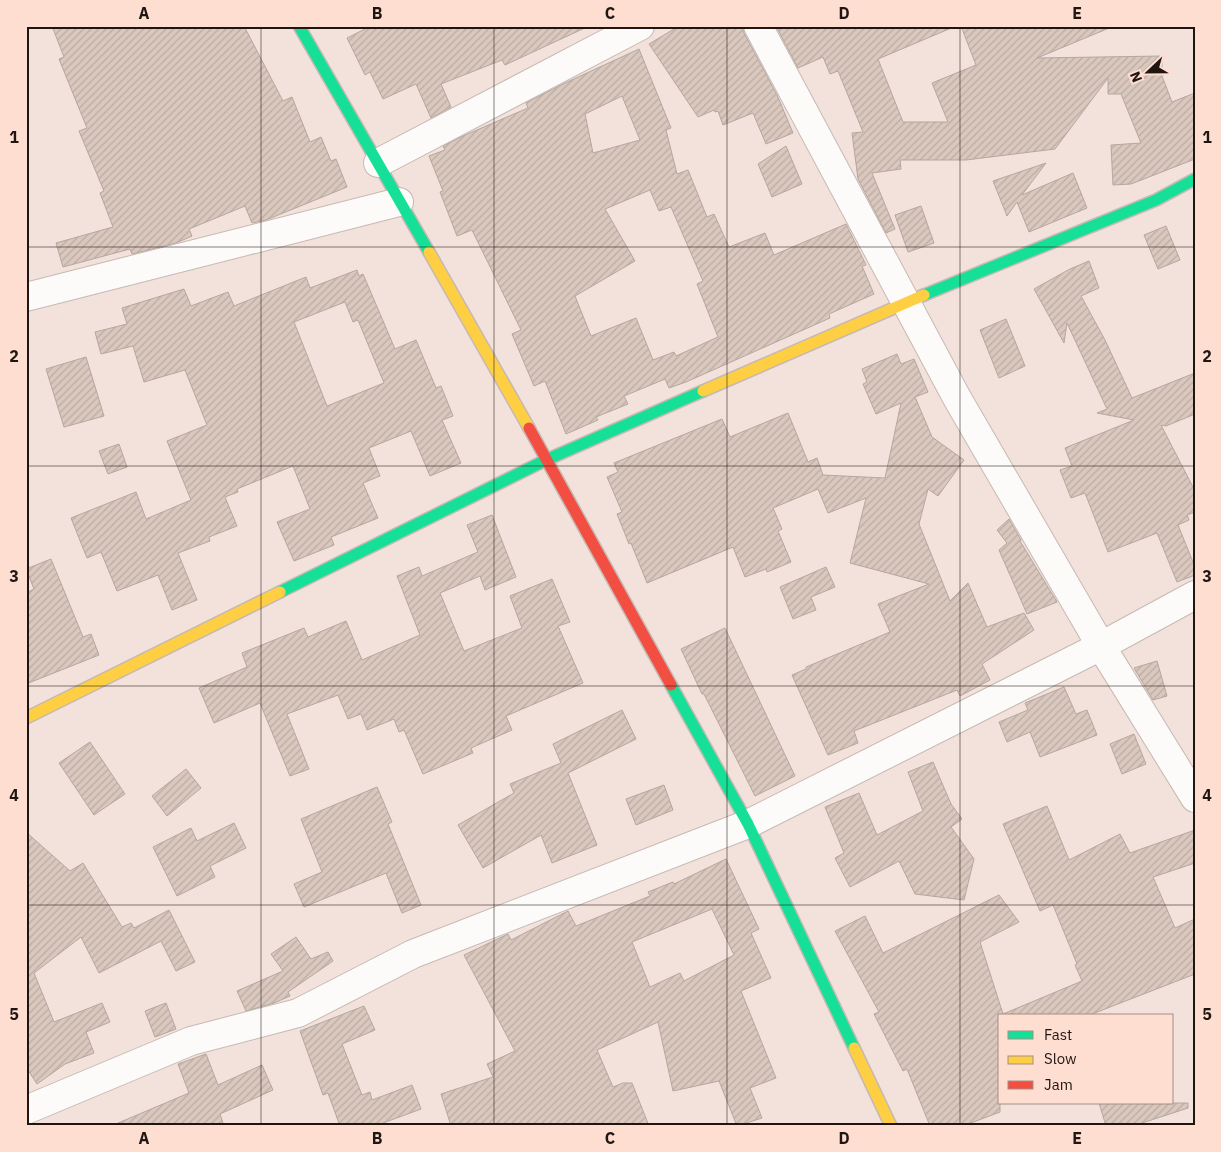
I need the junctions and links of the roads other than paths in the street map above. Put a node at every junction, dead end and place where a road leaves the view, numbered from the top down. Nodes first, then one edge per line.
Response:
1 (299, 26) edge
2 (640, 26) edge
3 (758, 26) edge
4 (378, 163) junction
5 (1195, 179) edge
6 (399, 202) junction
7 (26, 297) edge
8 (906, 302) junction
9 (546, 460) junction
10 (1195, 595) edge
11 (1101, 646) junction
12 (26, 718) edge
13 (1195, 798) edge
14 (748, 824) junction
15 (26, 1110) edge
16 (891, 1126) edge

1 - 4 street
2 - 4 street
3 - 8 street
4 - 6 street
5 - 8 street
6 - 7 street
6 - 9 street
8 - 9 street
8 - 11 street
9 - 12 street
9 - 14 street
10 - 11 street
11 - 13 street
11 - 14 street
14 - 15 street
14 - 16 street

